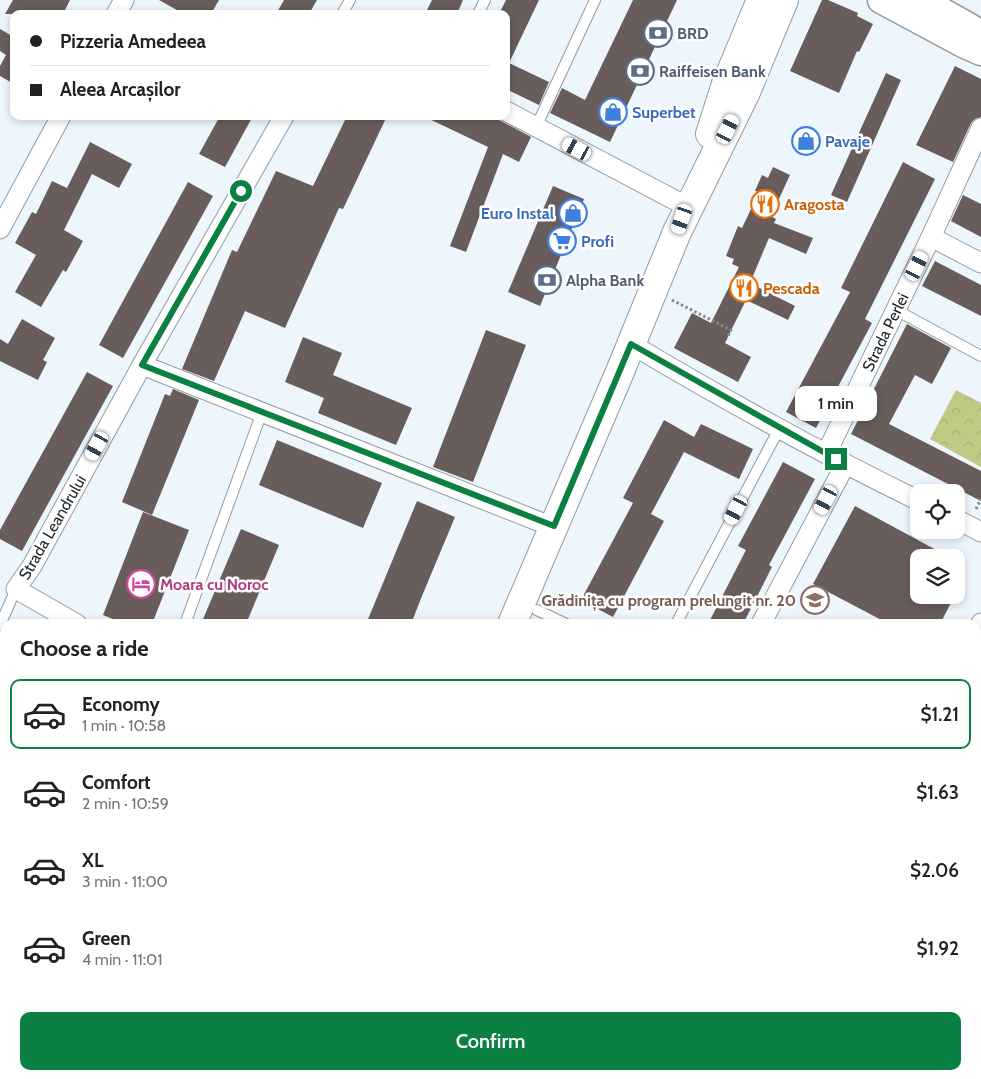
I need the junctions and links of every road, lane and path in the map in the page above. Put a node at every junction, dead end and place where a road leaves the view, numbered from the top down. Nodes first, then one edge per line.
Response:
1 (595, 0) edge
2 (761, 0) edge
3 (784, 0) edge
4 (881, 0) edge
5 (922, 0) edge
6 (981, 34) edge
7 (981, 52) edge
8 (510, 113) edge
9 (59, 120) edge
10 (282, 120) edge
11 (536, 127) junction
12 (981, 128) edge
13 (686, 206) junction
14 (0, 229) edge
15 (677, 232) junction
16 (931, 236) junction
17 (981, 263) edge
18 (666, 297) dead end
19 (896, 310) junction
20 (727, 338) dead end
21 (631, 344) junction
22 (981, 356) edge
23 (142, 365) junction
24 (262, 412) junction
25 (779, 429) junction
26 (826, 454) junction
27 (845, 465) junction
28 (910, 497) edge
29 (965, 524) edge
30 (554, 526) junction
31 (981, 532) edge
32 (16, 589) junction
33 (537, 610) dead end
34 (3, 619) edge
35 (68, 619) edge
36 (188, 619) edge
37 (514, 619) edge
38 (556, 619) edge
39 (679, 619) edge
40 (764, 619) edge

1 - 11 lane
2 - 13 main road
3 - 15 main road
4 - 7 main road
5 - 6 main road
8 - 11 street
9 - 14 street
10 - 23 street, Strada Leandrului
11 - 13 street
12 - 16 street, Strada Perlei
13 - 15 main road
15 - 21 main road
16 - 17 street
16 - 19 street, Strada Perlei
18 - 20 path
19 - 22 lane
19 - 26 street, Strada Perlei
21 - 25 street
21 - 30 main road
23 - 24 street
23 - 32 street, Strada Leandrului
24 - 30 street
24 - 36 lane
25 - 26 street
25 - 39 lane
26 - 27 street
27 - 28 street
27 - 40 street
29 - 31 street
30 - 37 main road
32 - 34 lane, Strada Leandrului
32 - 35 street
33 - 38 lane

